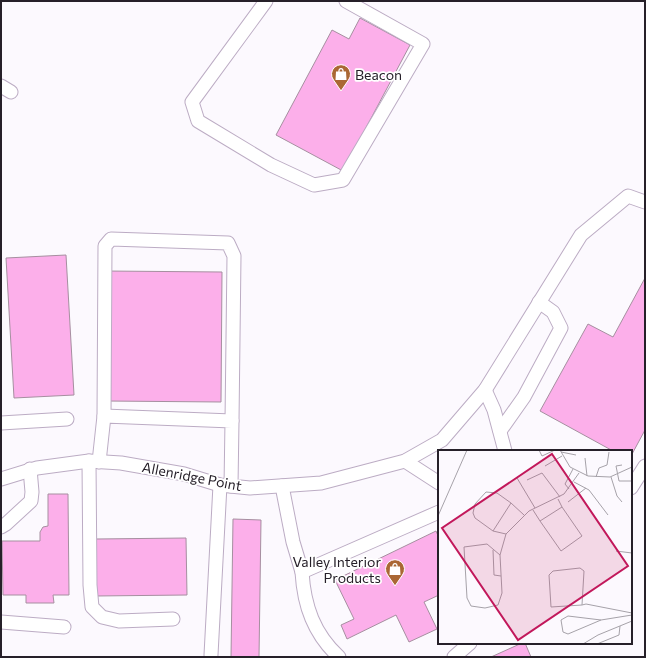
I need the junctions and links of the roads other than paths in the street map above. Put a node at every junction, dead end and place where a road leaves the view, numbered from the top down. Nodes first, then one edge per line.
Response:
1 (266, 1) edge
2 (346, 1) edge
3 (645, 202) edge
4 (539, 302) junction
5 (485, 390) junction
6 (104, 416) junction
7 (67, 419) dead end
8 (232, 421) junction
9 (1, 423) edge
10 (500, 431) junction
11 (505, 450) edge
12 (94, 461) junction
13 (406, 461) junction
14 (645, 466) edge
15 (30, 469) junction
16 (1, 479) edge
17 (438, 482) edge
18 (226, 486) junction
19 (282, 486) junction
20 (632, 486) edge
21 (438, 512) edge
22 (1, 527) edge
23 (302, 572) junction
24 (173, 620) dead end
25 (1, 622) edge
26 (64, 628) dead end
27 (469, 644) edge
28 (211, 655) dead end
29 (339, 657) edge
30 (454, 657) edge

1 - 2 street
3 - 4 street, Allenridge Point
4 - 5 street, Allenridge Point
4 - 10 street
5 - 10 street
5 - 13 street, Allenridge Point
6 - 8 street
6 - 8 street
6 - 12 street
7 - 9 street
8 - 18 street
10 - 11 street
12 - 15 street, Allenridge Point
12 - 18 street, Allenridge Point
12 - 24 street
13 - 17 street
13 - 19 street, Allenridge Point
14 - 20 street
15 - 16 street, Allenridge Point
15 - 22 street
18 - 19 street, Allenridge Point
18 - 28 street
19 - 23 street
21 - 23 street
23 - 29 street
25 - 26 street
27 - 30 street

